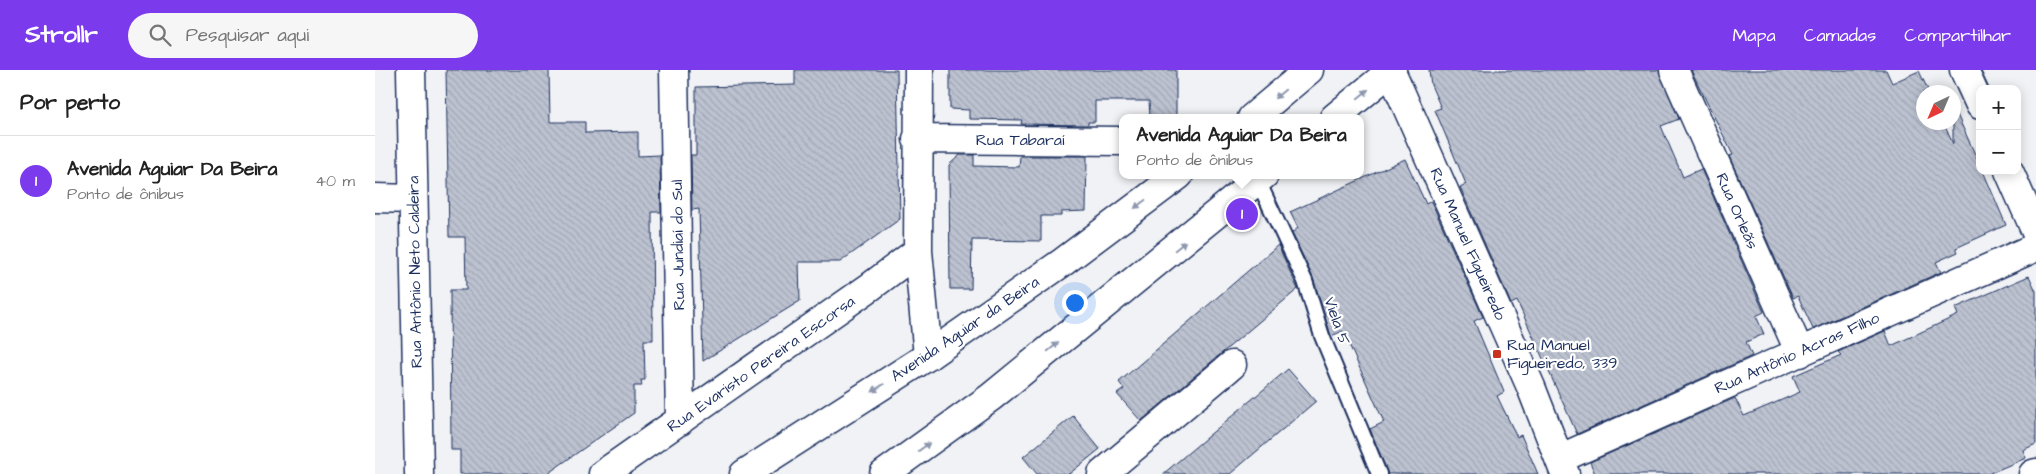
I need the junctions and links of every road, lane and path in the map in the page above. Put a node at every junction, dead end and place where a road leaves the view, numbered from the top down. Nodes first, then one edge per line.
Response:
1 (411, 70) edge
2 (674, 70) edge
3 (919, 70) edge
4 (1309, 70) edge
5 (1391, 70) edge
6 (1674, 70) edge
7 (1964, 70) edge
8 (1976, 96) edge
9 (1257, 114) edge
10 (1339, 114) edge
11 (917, 139) junction
12 (1119, 140) edge
13 (2011, 175) edge
14 (1174, 179) edge
15 (1260, 179) edge
16 (1261, 179) edge
17 (375, 198) edge
18 (413, 199) junction
19 (2036, 232) edge
20 (2036, 247) edge
21 (918, 251) junction
22 (1800, 353) junction
23 (928, 356) junction
24 (1232, 365) dead end
25 (680, 421) junction
26 (1562, 467) edge
27 (419, 474) edge
28 (603, 474) edge
29 (744, 474) edge
30 (884, 474) edge
31 (1102, 474) edge
32 (1379, 474) edge

1 - 18 street, Rua Antônio Neto Caldeira
2 - 25 street, Rua Jundiaí do Sul
3 - 11 street
4 -> 9 street
10 -> 5 street
5 - 26 street, Rua Manuel Figueiredo
6 - 22 street, Rua Orleãs
7 - 8 street
11 - 12 street, Rua Tabaraí
11 - 21 street
13 - 19 street
14 -> 23 street, Avenida Aguiar da Beira
30 -> 15 street
16 - 32 lane, Viela 5
17 - 18 street
18 - 27 street, Rua Antônio Neto Caldeira
20 - 22 street, Rua Antônio Acras Filho
21 - 23 street
21 - 25 street, Rua Evaristo Pereira Escorsa
22 - 26 street, Rua Antônio Acras Filho
23 -> 29 street, Avenida Aguiar da Beira
24 - 31 street
25 - 28 street, Rua Evaristo Pereira Escorsa

